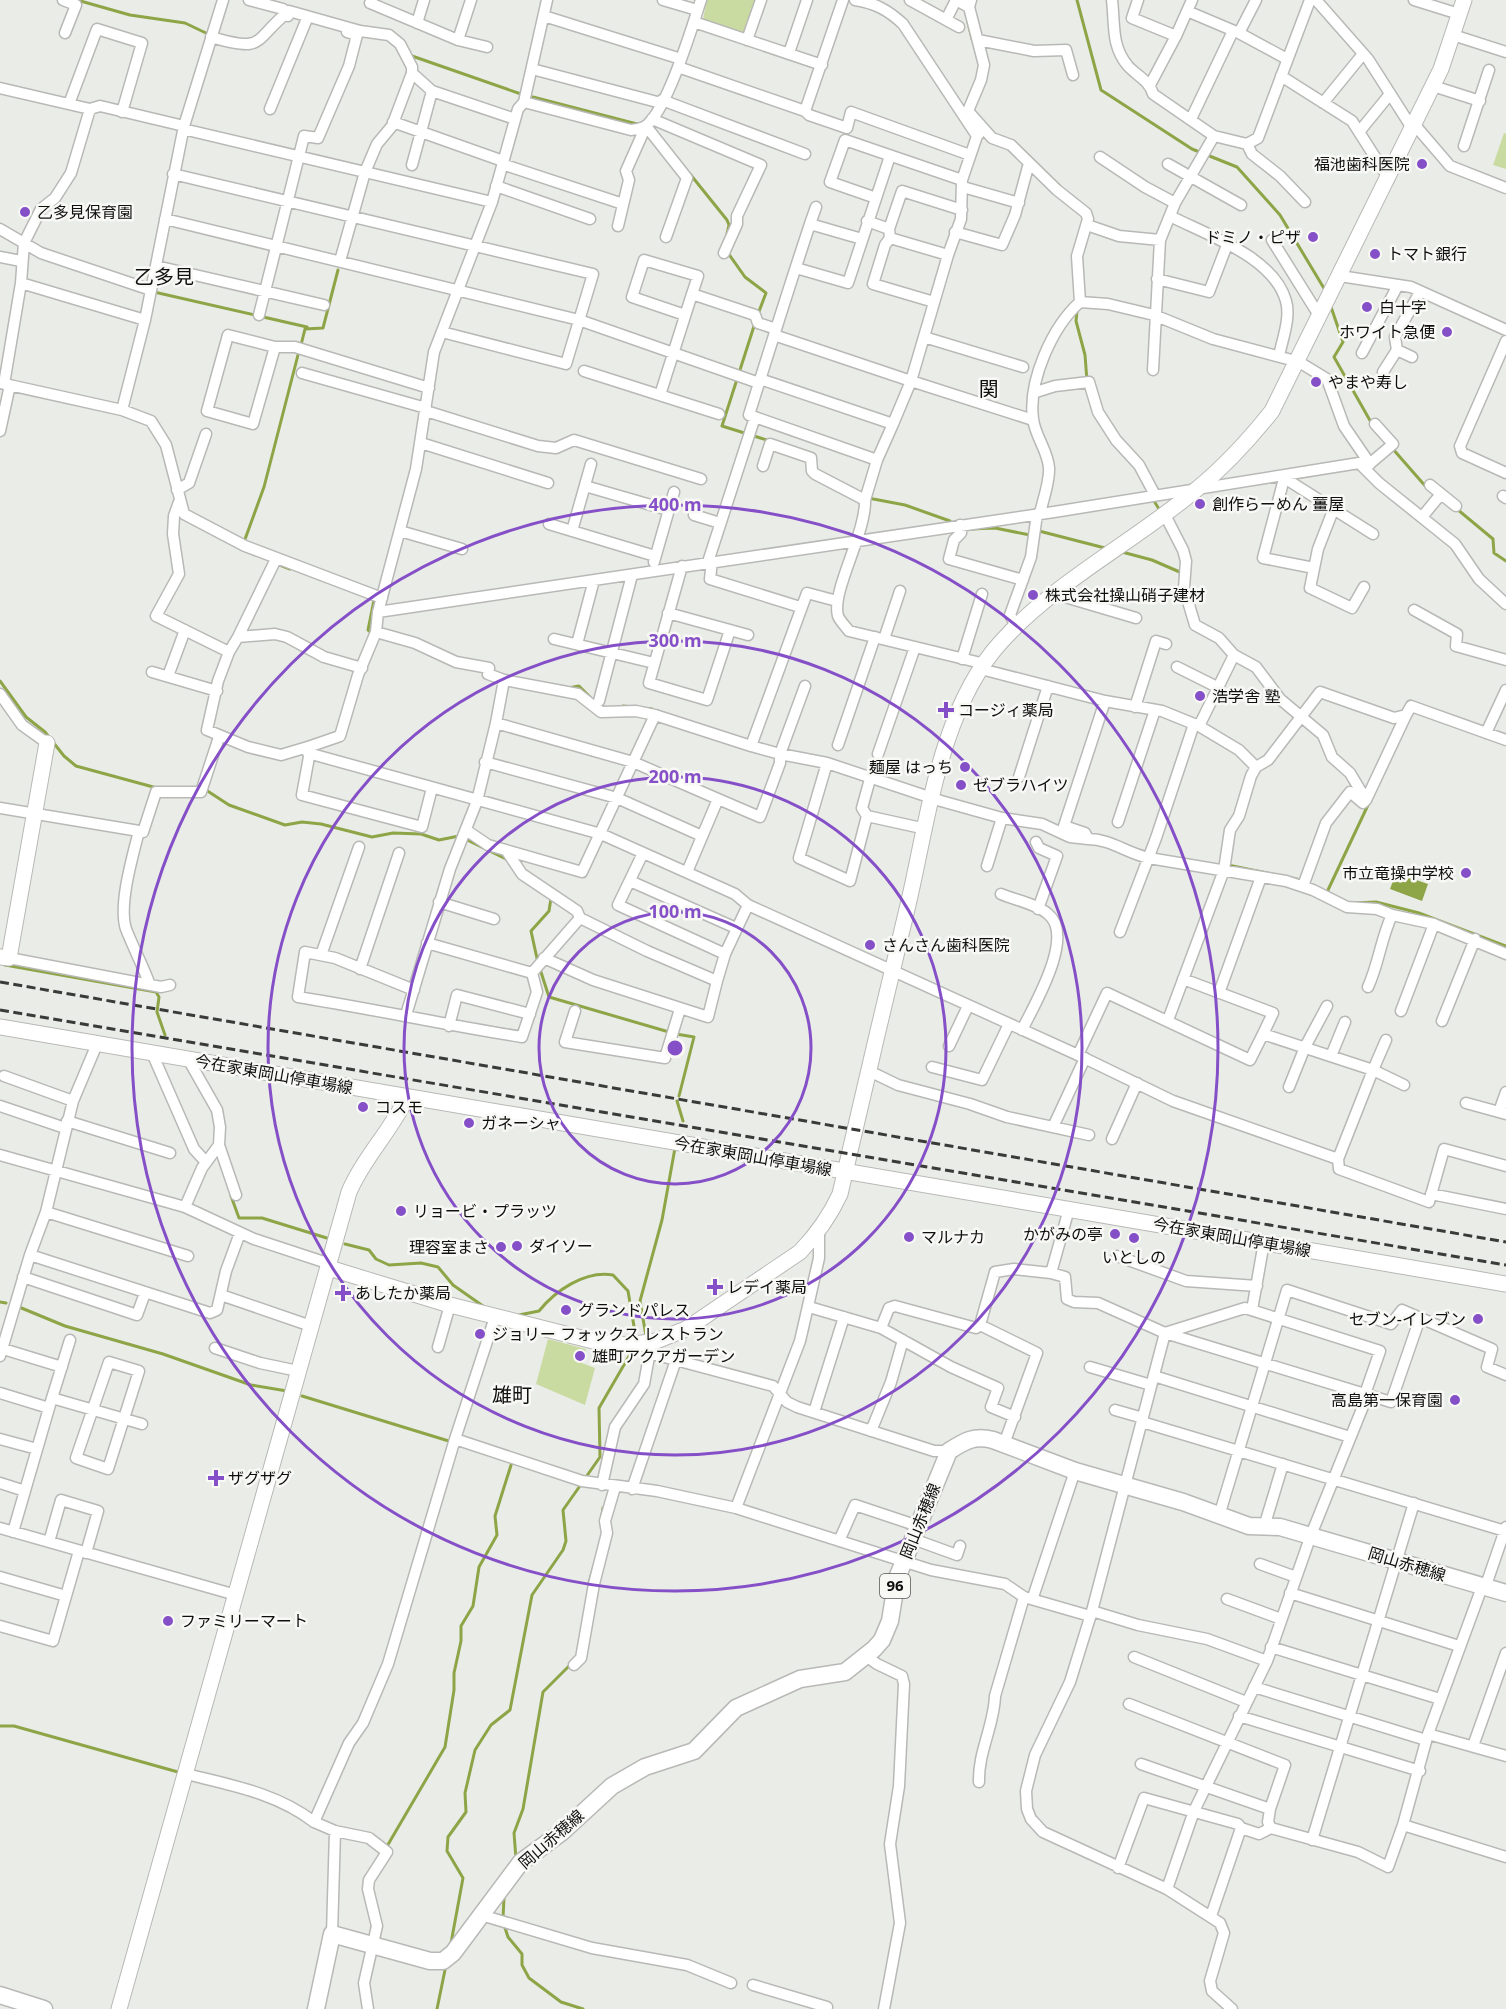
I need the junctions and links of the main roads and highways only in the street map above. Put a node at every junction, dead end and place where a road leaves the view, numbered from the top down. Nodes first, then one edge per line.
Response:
1 (1506, 1593) edge
2 (0, 1995) edge
3 (44, 2009) edge
4 (316, 2009) edge

1 - 4 main road, 岡山赤穂線 / 96
2 - 3 main road

